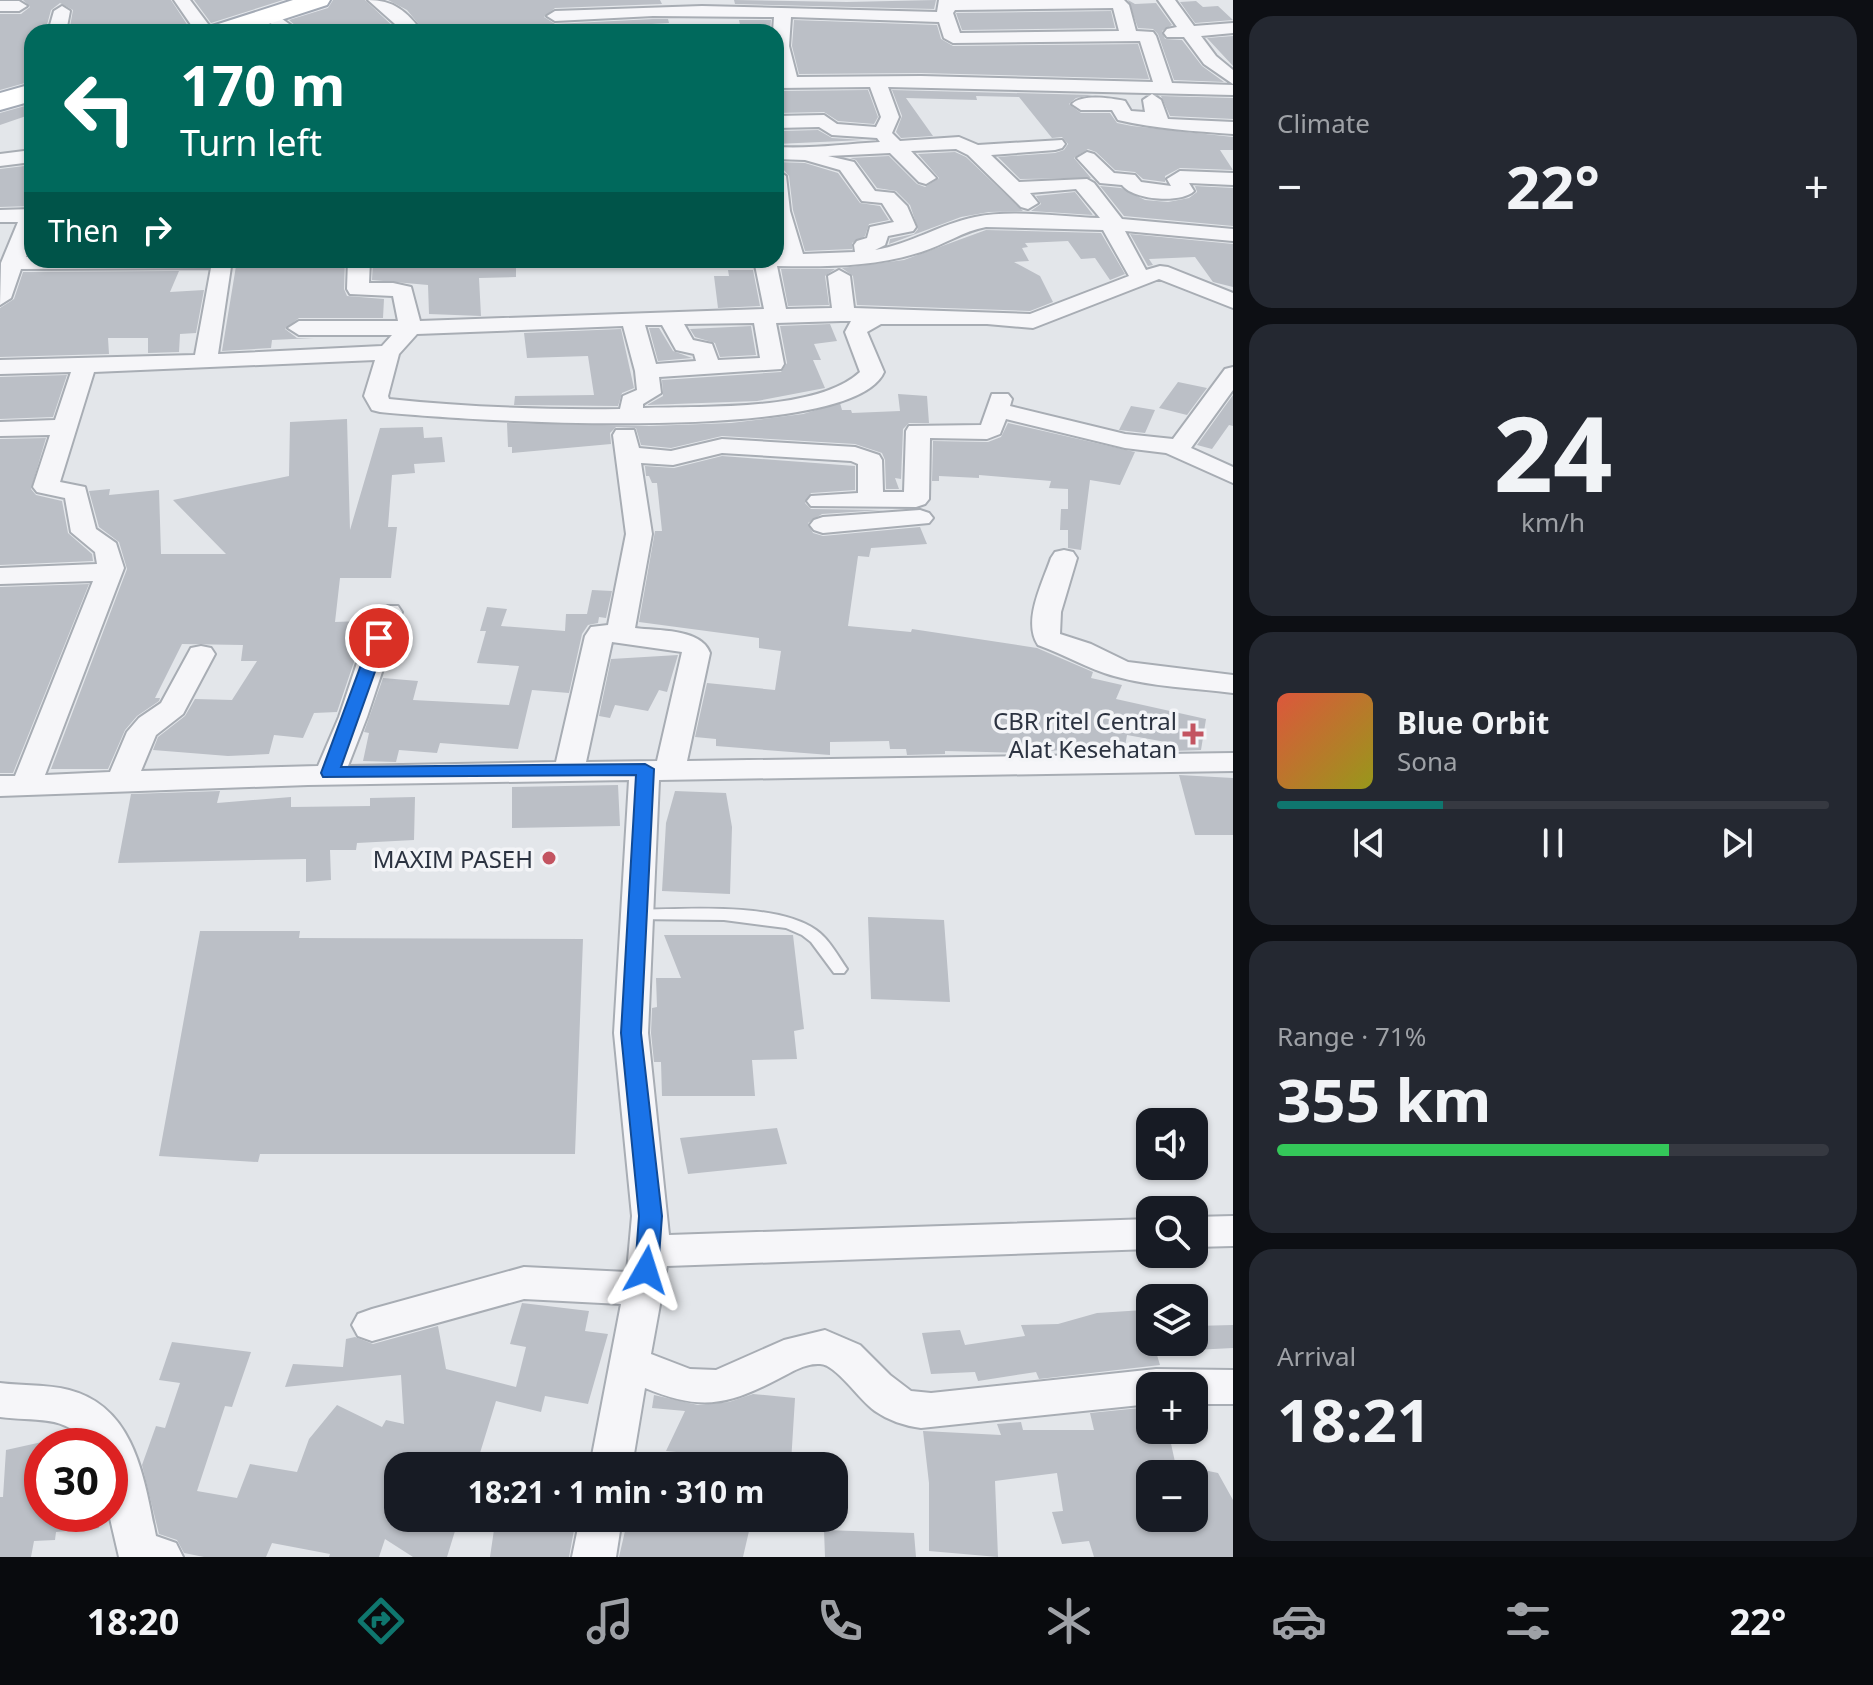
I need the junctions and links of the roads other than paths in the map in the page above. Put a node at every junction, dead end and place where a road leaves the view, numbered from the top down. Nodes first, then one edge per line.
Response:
1 (182, 0) edge
2 (318, 0) edge
3 (376, 0) edge
4 (1193, 0) edge
5 (1166, 1) edge
6 (0, 6) edge
7 (19, 6) dead end
8 (539, 6) dead end
9 (947, 7) edge
10 (62, 11) dead end
11 (783, 13) junction
12 (270, 15) junction
13 (59, 24) edge
14 (199, 24) edge
15 (242, 24) edge
16 (281, 24) edge
17 (408, 24) edge
18 (559, 24) edge
19 (782, 24) edge
20 (1233, 28) edge
21 (1189, 31) junction
22 (1138, 36) junction
23 (961, 61) junction
24 (1233, 79) edge
25 (784, 82) edge
26 (877, 82) junction
27 (1055, 84) junction
28 (1156, 87) junction
29 (1233, 90) edge
30 (24, 94) edge
31 (0, 102) edge
32 (1156, 119) junction
33 (784, 122) edge
34 (1233, 128) edge
35 (889, 140) junction
36 (1055, 144) dead end
37 (975, 151) junction
38 (784, 153) edge
39 (811, 155) junction
40 (24, 157) edge
41 (1087, 158) dead end
42 (0, 160) edge
43 (1233, 168) edge
44 (24, 169) edge
45 (0, 172) edge
46 (1106, 174) junction
47 (926, 178) dead end
48 (1233, 179) edge
49 (1014, 188) junction
50 (24, 215) edge
51 (0, 216) edge
52 (1045, 221) junction
53 (1113, 224) junction
54 (906, 227) junction
55 (24, 234) edge
56 (1233, 235) edge
57 (918, 246) junction
58 (895, 252) junction
59 (866, 258) junction
60 (12, 263) junction
61 (24, 263) edge
62 (784, 263) edge
63 (784, 266) edge
64 (222, 268) edge
65 (359, 268) edge
66 (776, 268) edge
67 (839, 276) junction
68 (1140, 277) junction
69 (0, 298) edge
70 (1233, 301) edge
71 (841, 314) junction
72 (770, 316) junction
73 (877, 317) junction
74 (670, 318) junction
75 (632, 319) junction
76 (299, 328) dead end
77 (411, 328) junction
78 (388, 352) junction
79 (205, 362) junction
80 (84, 366) junction
81 (0, 367) edge
82 (709, 368) junction
83 (647, 371) junction
84 (1233, 374) edge
85 (693, 413) junction
86 (627, 417) junction
87 (64, 427) junction
88 (0, 429) edge
89 (1178, 447) junction
90 (704, 448) junction
91 (628, 454) junction
92 (1233, 476) edge
93 (916, 499) junction
94 (871, 500) junction
95 (1064, 558) dead end
96 (109, 572) junction
97 (0, 576) edge
98 (388, 612) dead end
99 (620, 634) junction
100 (201, 654) dead end
101 (1233, 684) edge
102 (1233, 762) edge
103 (658, 769) junction
104 (569, 770) junction
105 (330, 773) junction
106 (122, 780) junction
107 (13, 785) edge
108 (637, 915) junction
109 (839, 969) dead end
110 (1233, 1231) edge
111 (1208, 1232) edge
112 (1136, 1234) edge
113 (650, 1251) junction
114 (643, 1289) junction
115 (372, 1325) dead end
116 (629, 1362) junction
117 (1208, 1387) edge
118 (1233, 1387) edge
119 (1136, 1389) edge
120 (0, 1400) edge
121 (90, 1428) edge
122 (613, 1452) edge
123 (128, 1503) edge
124 (598, 1532) edge
125 (161, 1557) edge
126 (594, 1557) edge

1 - 14 street
2 - 12 main road
3 - 17 street
4 - 5 street
5 - 21 street
6 - 7 street
8 - 18 street
9 - 11 street
9 - 22 street
9 - 23 street
10 - 13 street
11 - 18 street
11 - 19 street
12 - 15 main road
12 - 16 street
20 - 21 street
21 - 22 street
21 - 24 street
22 - 23 street
22 - 28 street
23 - 26 street
23 - 27 street
25 - 26 street
26 - 35 street
27 - 28 street
27 - 32 street
28 - 29 street
28 - 32 street
30 - 31 main road
32 - 34 street
33 - 35 street
35 - 37 street
35 - 39 street
35 - 47 street
36 - 37 street
37 - 49 street
38 - 39 street
39 - 54 street
40 - 42 street
41 - 46 street
43 - 46 street
44 - 45 street
46 - 48 street
49 - 52 street
49 - 53 street
50 - 51 street
52 - 53 street
52 - 57 street
53 - 56 street
53 - 68 street
54 - 57 street
54 - 59 street
55 - 60 street
57 - 58 street
58 - 59 street
58 - 67 street
59 - 62 street
60 - 61 street
60 - 69 street
63 - 67 street
64 - 79 street
65 - 77 street
66 - 72 street
67 - 71 street
68 - 70 street
68 - 73 street
71 - 72 street
71 - 73 street
72 - 74 street
72 - 82 street
73 - 85 street
74 - 75 street
74 - 82 street
75 - 77 street
75 - 83 street
76 - 77 street
77 - 78 street
78 - 79 street
78 - 86 street
79 - 80 street
80 - 81 street
80 - 87 street
82 - 83 street
83 - 86 street
84 - 89 street
85 - 86 street
85 - 90 street
86 - 91 street
87 - 88 street
87 - 96 street
89 - 92 street
89 - 93 street
90 - 91 street
90 - 94 street
91 - 99 street
93 - 94 street
93 - 94 street
95 - 101 street
96 - 97 street
96 - 107 street
98 - 105 street
99 - 103 street
99 - 104 street
100 - 106 street
102 - 103 street
103 - 104 street
103 - 108 street
104 - 105 street
105 - 106 street
106 - 107 street
108 - 109 lane
108 - 113 street
110 - 111 street
112 - 113 street
113 - 114 street
114 - 115 street
114 - 116 street
116 - 119 street
116 - 122 street
117 - 118 street
120 - 121 street
123 - 125 street
124 - 126 street

